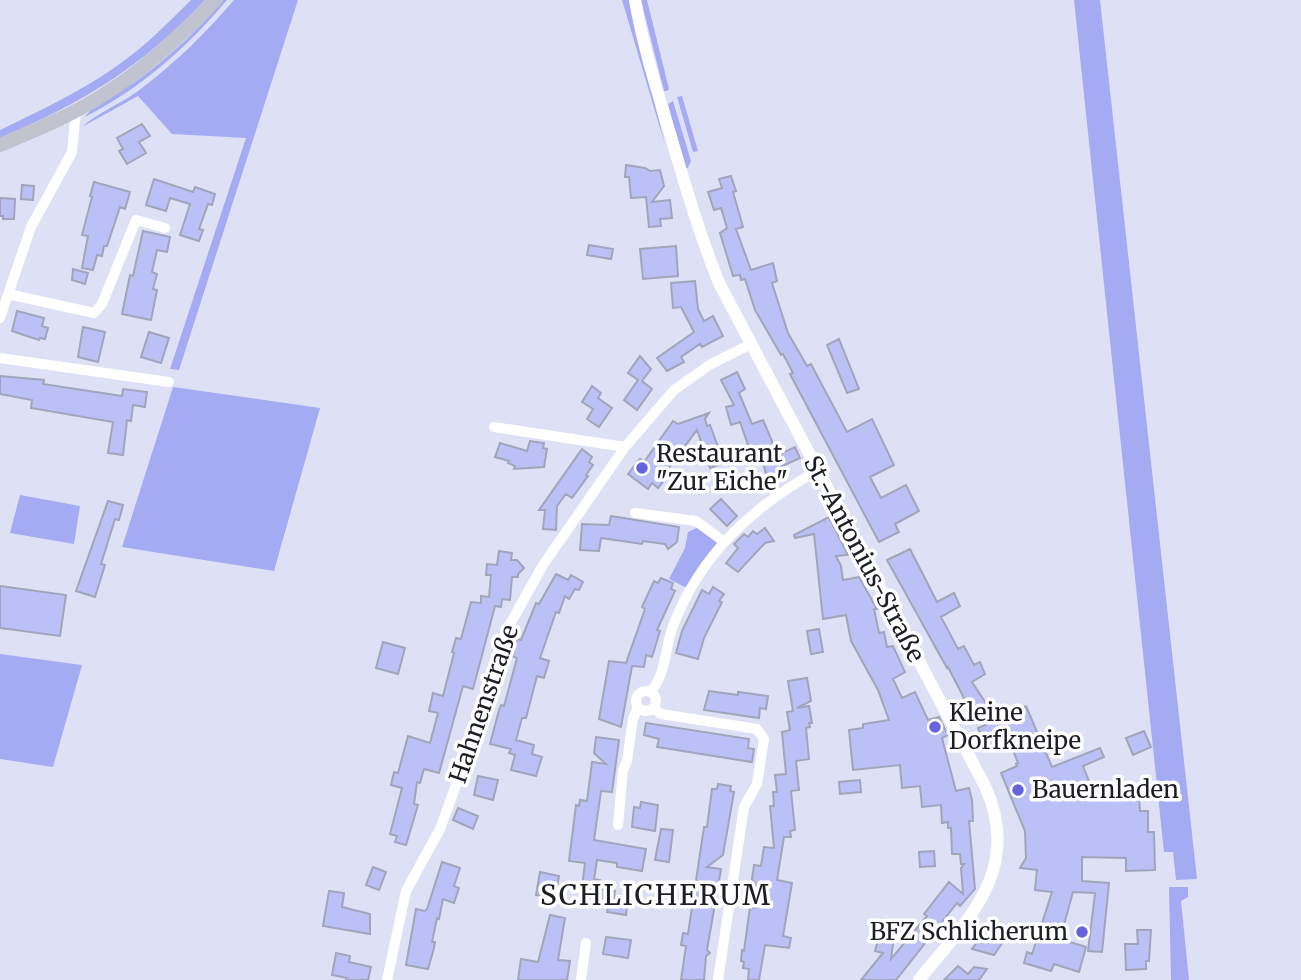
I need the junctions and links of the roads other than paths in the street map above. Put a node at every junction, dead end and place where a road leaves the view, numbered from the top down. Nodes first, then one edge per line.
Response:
1 (215, 0) edge
2 (635, 0) edge
3 (76, 111) junction
4 (0, 145) edge
5 (165, 228) dead end
6 (8, 294) junction
7 (0, 317) edge
8 (751, 344) junction
9 (0, 358) edge
10 (169, 382) dead end
11 (494, 427) dead end
12 (625, 447) junction
13 (817, 471) junction
14 (635, 513) dead end
15 (723, 541) junction
16 (650, 692) junction
17 (638, 707) junction
18 (653, 709) junction
19 (618, 825) dead end
20 (586, 943) dead end
21 (387, 980) edge
22 (580, 980) edge
23 (718, 980) edge
24 (919, 980) edge

1 - 3 main road
2 - 8 street, St.-Antonius-Straße
3 - 4 main road
3 - 6 street
5 - 6 street
6 - 7 street
8 - 12 street, Hahnenstraße
8 - 13 street, St.-Antonius-Straße
9 - 10 street
11 - 12 street
12 - 21 street, Hahnenstraße
13 - 15 street
13 - 24 street, St.-Antonius-Straße
14 - 15 street
15 - 16 street
16 - 17 street
16 - 18 street
17 - 18 street
17 - 19 street
18 - 23 street
20 - 22 street

